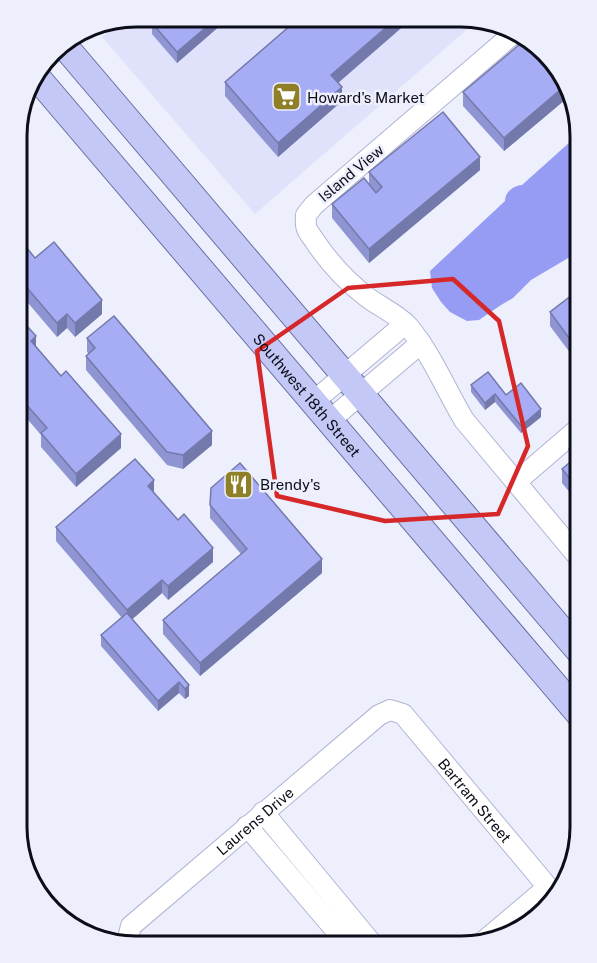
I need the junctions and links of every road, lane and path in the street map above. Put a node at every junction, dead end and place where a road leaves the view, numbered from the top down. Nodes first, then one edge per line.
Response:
1 (508, 38) edge
2 (68, 50) edge
3 (41, 82) edge
4 (405, 324) junction
5 (421, 343) junction
6 (353, 385) junction
7 (321, 411) junction
8 (570, 436) edge
9 (516, 482) junction
10 (570, 547) edge
11 (570, 640) edge
12 (570, 703) edge
13 (390, 711) joint
14 (263, 812) junction
15 (248, 826) junction
16 (550, 890) edge
17 (545, 897) edge
18 (502, 928) edge
19 (130, 936) edge
20 (341, 936) edge
21 (366, 936) edge

1 - 4 street, Island View
2 - 6 main road
3 - 7 main road, Southwest 18th Street
4 - 5 street, Island View
4 - 6 street
5 - 6 street
5 - 9 street, Island View
6 - 7 street
6 - 11 main road
7 - 12 main road, Southwest 18th Street
8 - 9 street
9 - 10 street, Island View
13 - 14 street, Laurens Drive
13 - 16 street, Bartram Street
14 - 15 street, Laurens Drive
14 - 21 street
15 - 19 street, Laurens Drive
15 - 20 street
17 - 18 street

